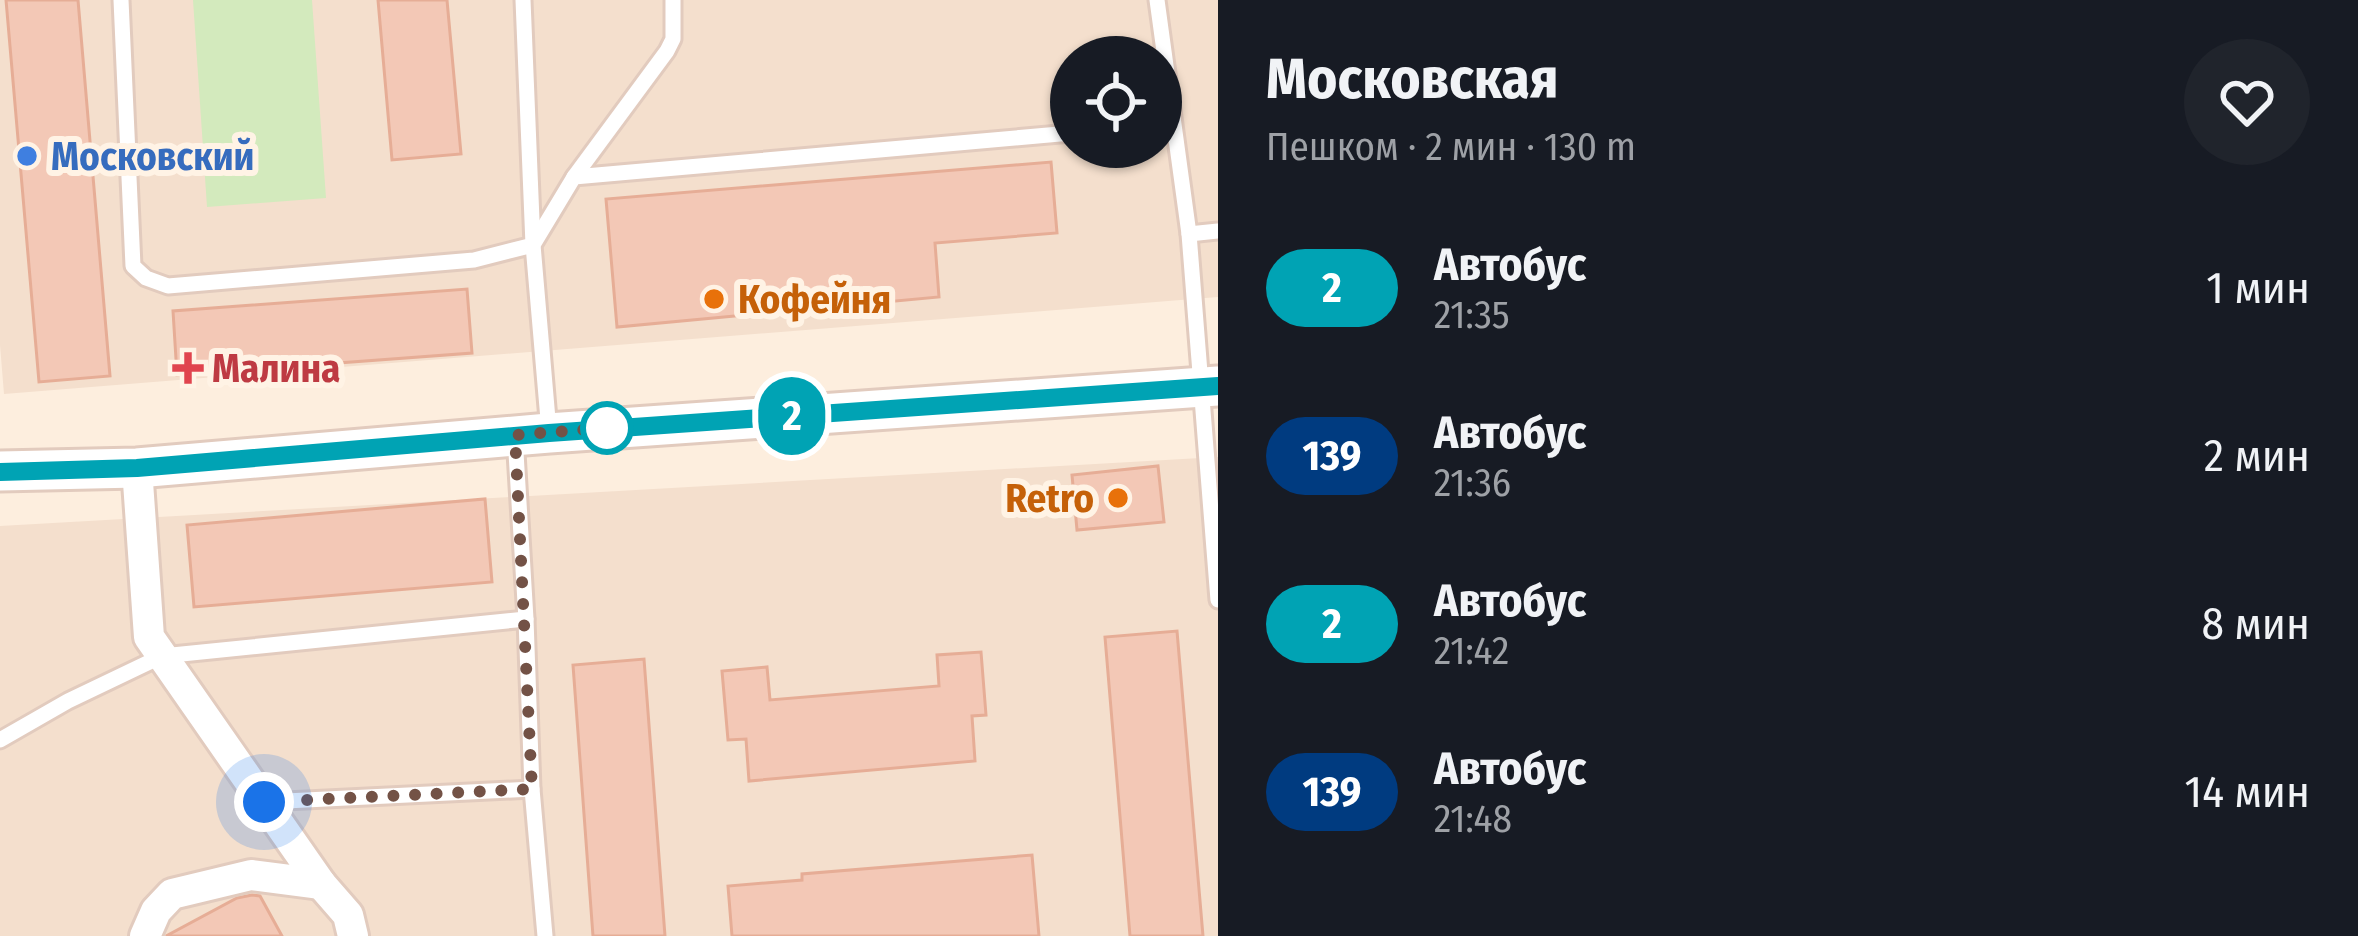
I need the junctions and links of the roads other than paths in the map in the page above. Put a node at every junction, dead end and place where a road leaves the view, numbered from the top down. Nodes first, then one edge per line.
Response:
1 (121, 0) edge
2 (523, 0) edge
3 (673, 0) edge
4 (1157, 0) edge
5 (1160, 36) edge
6 (1050, 135) edge
7 (1176, 168) edge
8 (574, 177) junction
9 (1218, 231) edge
10 (1189, 233) junction
11 (533, 245) junction
12 (1211, 387) edge
13 (532, 434) junction
14 (137, 468) junction
15 (0, 472) edge
16 (1217, 579) edge
17 (1218, 600) edge
18 (526, 619) junction
19 (161, 656) junction
20 (0, 740) edge
21 (532, 789) junction
22 (264, 802) junction
23 (321, 884) junction
24 (145, 936) edge
25 (353, 936) edge
26 (544, 936) edge

1 - 11 lane
2 - 11 lane
3 - 8 lane
4 - 5 lane
6 - 8 lane
7 - 10 lane
8 - 11 lane
9 - 10 lane
10 - 12 lane
11 - 13 lane
12 - 13 street
12 - 16 lane
13 - 14 street
13 - 18 lane
14 - 15 street
14 - 19 street
16 - 17 lane
18 - 19 lane
18 - 21 lane
19 - 20 lane
19 - 22 street
21 - 22 lane
21 - 26 lane
22 - 23 street
23 - 24 street
23 - 25 street

